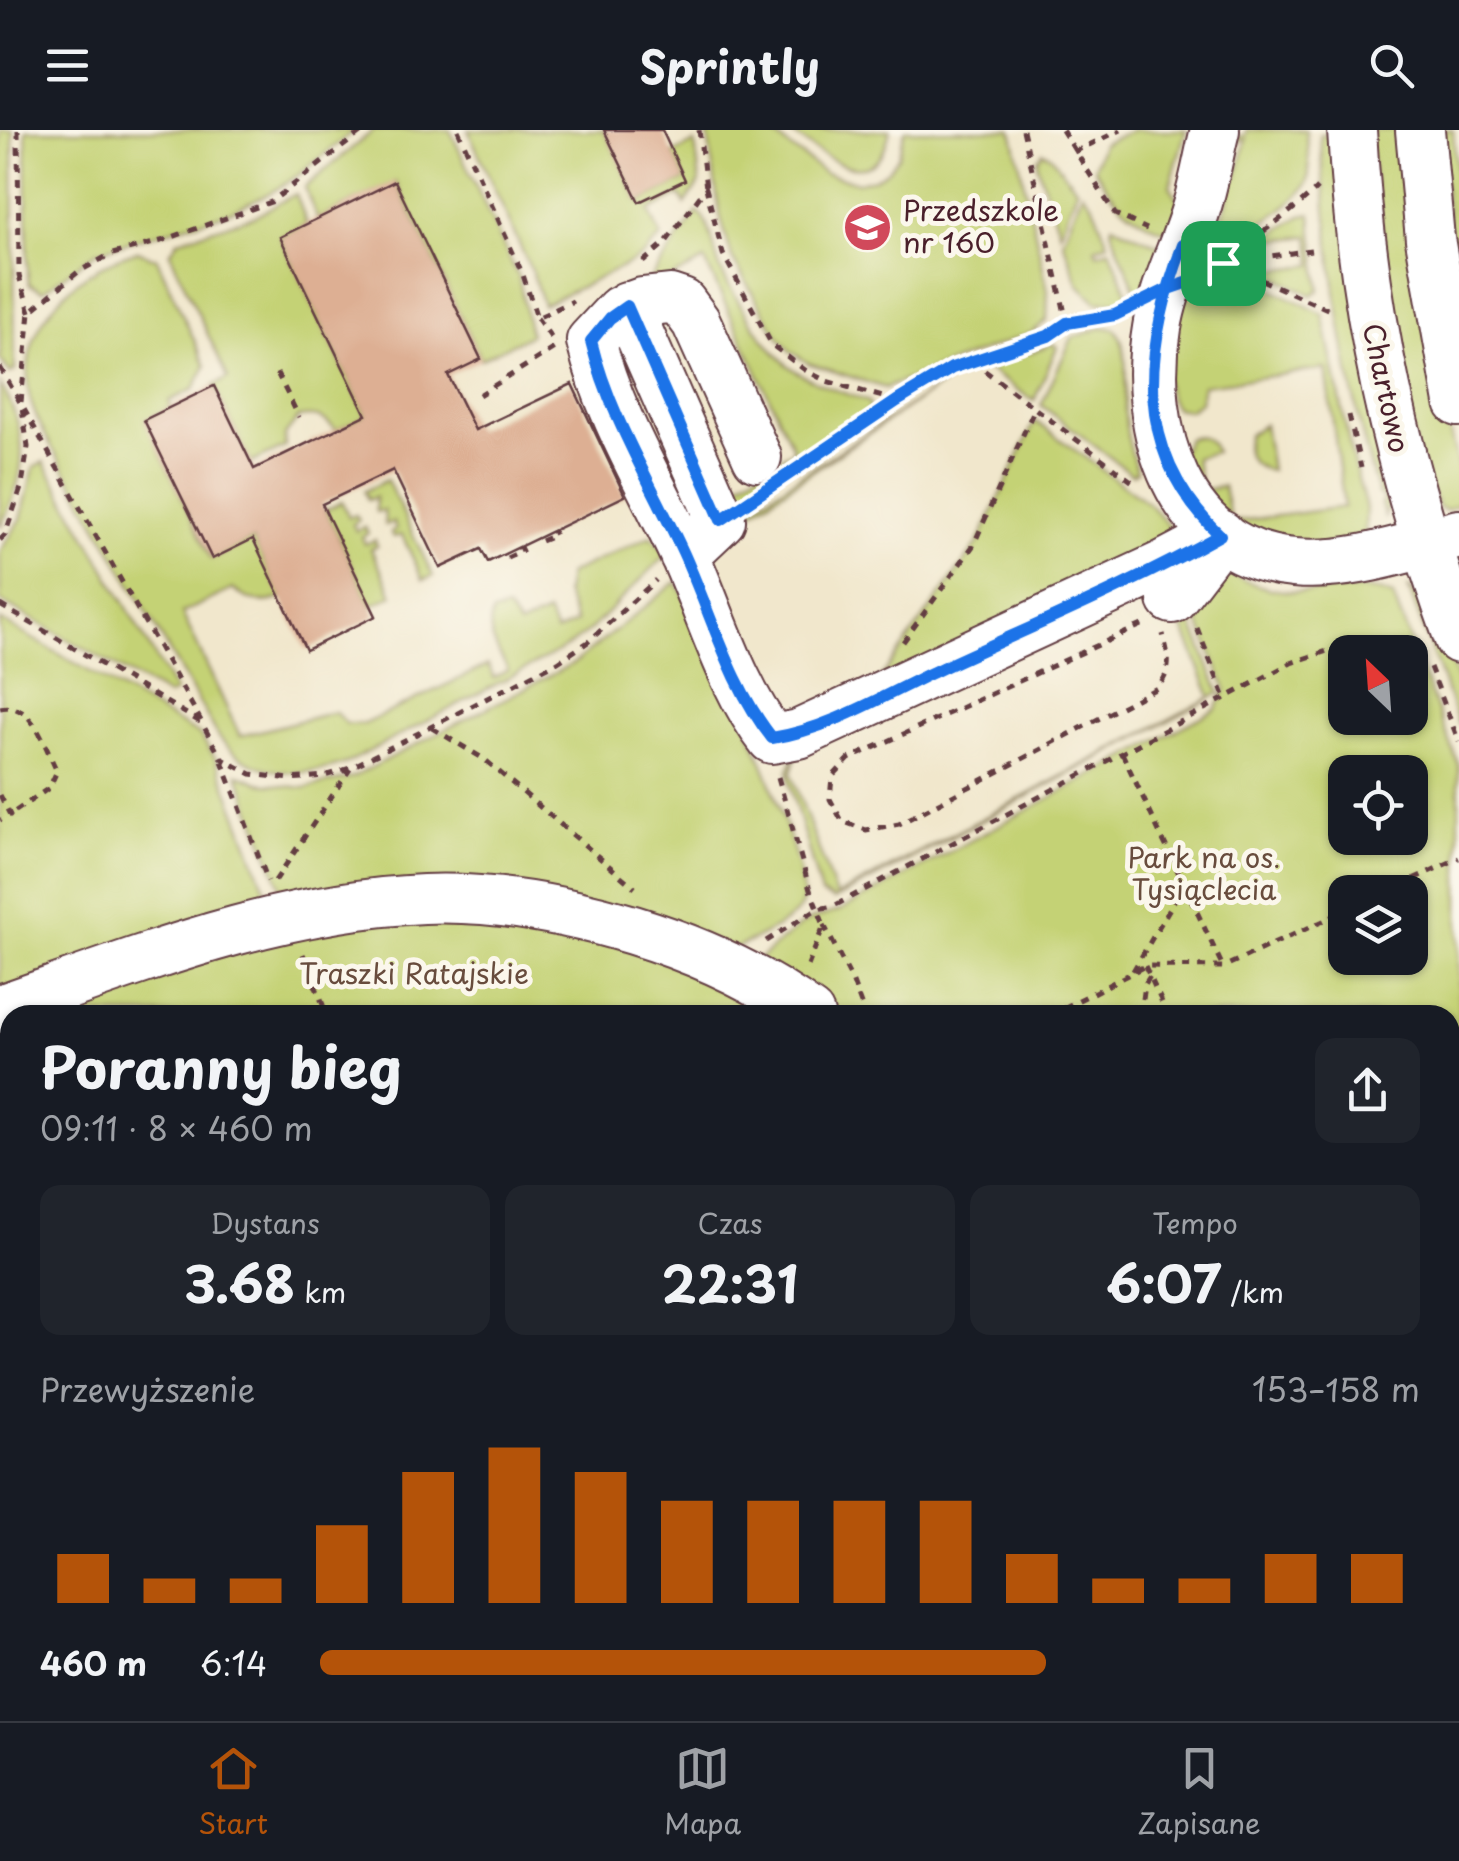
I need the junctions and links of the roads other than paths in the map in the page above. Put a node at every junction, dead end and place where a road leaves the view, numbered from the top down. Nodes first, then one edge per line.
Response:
1 (1214, 130) edge
2 (1352, 130) edge
3 (1420, 130) edge
4 (1459, 402) edge
5 (771, 467) road end
6 (1220, 535) junction
7 (1442, 539) edge
8 (1168, 609) road end
9 (1442, 646) edge
10 (9, 1005) edge
11 (795, 1005) edge

1 - 6 street
2 - 7 street, Chartowo
3 - 4 street
5 - 6 street
6 - 7 street
6 - 8 street
7 - 9 street, Chartowo
10 - 11 street

